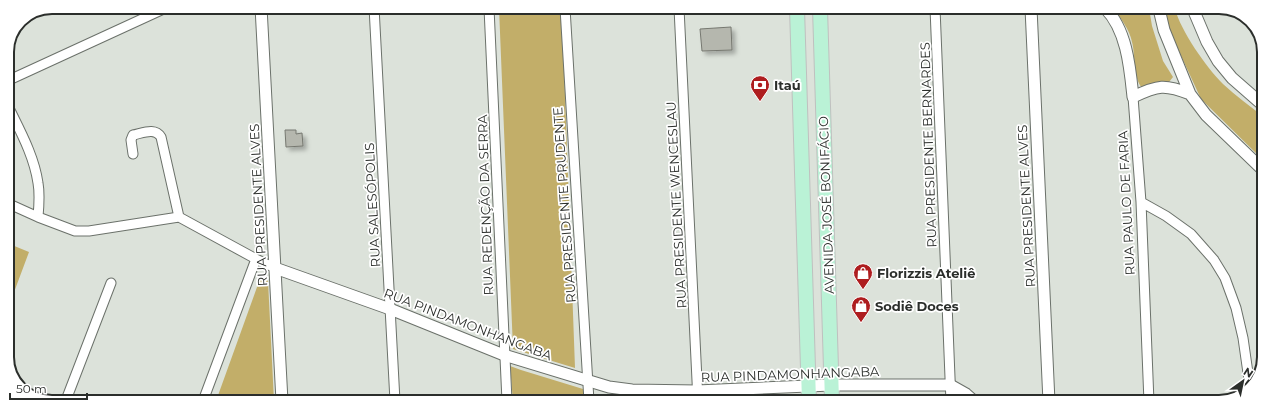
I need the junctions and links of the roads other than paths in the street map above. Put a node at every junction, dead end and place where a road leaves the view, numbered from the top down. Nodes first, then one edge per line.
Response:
1 (153, 14) edge
2 (261, 14) edge
3 (374, 14) edge
4 (489, 14) edge
5 (565, 14) edge
6 (680, 14) edge
7 (797, 14) edge
8 (820, 14) edge
9 (936, 14) edge
10 (1031, 14) edge
11 (1109, 14) edge
12 (1160, 14) edge
13 (1196, 14) edge
14 (14, 78) edge
15 (1190, 94) junction
16 (1133, 97) junction
17 (1257, 100) edge
18 (14, 119) edge
19 (133, 154) dead end
20 (1257, 164) edge
21 (1140, 202) junction
22 (14, 206) edge
23 (179, 215) junction
24 (38, 217) junction
25 (256, 259) junction
26 (275, 268) junction
27 (111, 283) dead end
28 (390, 309) junction
29 (504, 355) junction
30 (1249, 380) edge
31 (588, 382) junction
32 (831, 385) junction
33 (950, 385) junction
34 (808, 387) junction
35 (68, 395) edge
36 (205, 395) edge
37 (282, 395) edge
38 (395, 395) edge
39 (507, 395) edge
40 (589, 395) edge
41 (687, 395) edge
42 (698, 395) edge
43 (710, 395) edge
44 (809, 395) edge
45 (832, 395) edge
46 (951, 395) edge
47 (967, 395) edge
48 (1049, 395) edge
49 (1149, 395) edge

1 - 14 street
2 - 26 street, RUA PRESIDENTE ALVES
3 - 28 street, RUA SALESÓPOLIS
4 - 29 street, RUA REDENÇÃO DA SERRA
5 - 31 street, RUA PRESIDENTE PRUDENTE
6 - 42 street, RUA PRESIDENTE WENCESLAU
7 - 34 main road, AVENIDA JOSÉ BONIFÁCIO
8 - 32 main road, AVENIDA JOSÉ BONIFÁCIO
9 - 33 street, RUA PRESIDENTE BERNARDES
10 - 48 street, RUA PRESIDENTE ALVES
11 - 16 street, RUA PAULO DE FARIA
12 - 15 street
13 - 17 street
15 - 16 street
15 - 20 street
16 - 21 street, RUA PAULO DE FARIA
18 - 24 street
19 - 23 street
21 - 30 street
21 - 49 street, RUA PAULO DE FARIA
22 - 24 street
23 - 24 street
23 - 25 street, RUA PINDAMONHANGABA
25 - 26 street, RUA PINDAMONHANGABA
25 - 36 street
26 - 28 street, RUA PINDAMONHANGABA
26 - 37 street, RUA PRESIDENTE ALVES
27 - 35 street
28 - 29 street, RUA PINDAMONHANGABA
28 - 38 street, RUA SALESÓPOLIS
29 - 31 street, RUA PINDAMONHANGABA
29 - 39 street, RUA REDENÇÃO DA SERRA
31 - 40 street, RUA PRESIDENTE PRUDENTE
31 - 41 street, RUA PINDAMONHANGABA
32 - 33 street, RUA PINDAMONHANGABA
32 - 34 street, RUA PINDAMONHANGABA
32 - 45 main road, AVENIDA JOSÉ BONIFÁCIO
33 - 46 street, RUA PRESIDENTE BERNARDES
33 - 47 street
34 - 43 street, RUA PINDAMONHANGABA
34 - 44 main road, AVENIDA JOSÉ BONIFÁCIO

